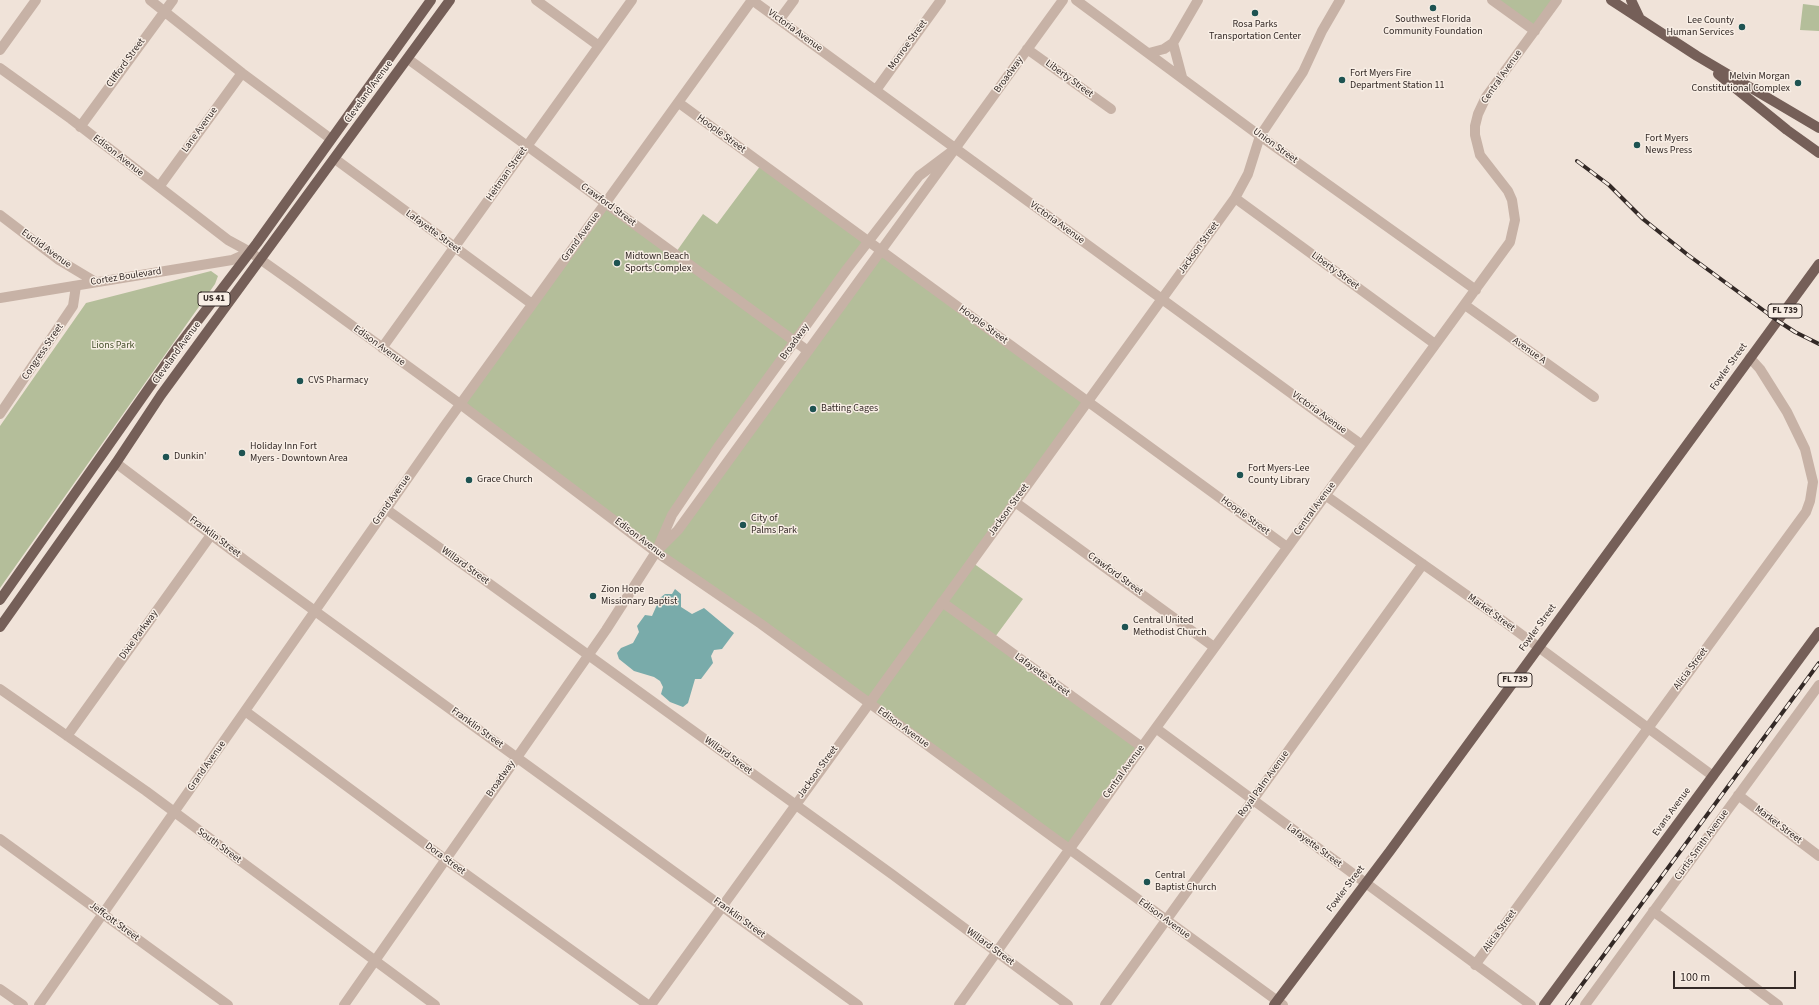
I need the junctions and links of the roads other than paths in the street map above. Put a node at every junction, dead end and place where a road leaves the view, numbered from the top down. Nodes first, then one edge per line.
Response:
1 (36, 0) edge
2 (150, 0) edge
3 (173, 0) edge
4 (431, 0) edge
5 (450, 0) edge
6 (536, 0) edge
7 (632, 0) edge
8 (752, 0) edge
9 (794, 0) edge
10 (941, 0) edge
11 (1063, 0) edge
12 (1076, 0) edge
13 (1198, 0) edge
14 (1340, 0) edge
15 (1492, 0) edge
16 (1557, 0) edge
17 (1612, 0) edge
18 (1631, 0) edge
19 (165, 11) junction
20 (780, 20) junction
21 (1643, 22) junction
22 (415, 23) junction
23 (1535, 31) junction
24 (1173, 43) junction
25 (599, 46) junction
26 (1027, 49) junction
27 (0, 50) edge
28 (1149, 53) junction
29 (1696, 56) junction
30 (408, 59) junction
31 (0, 68) edge
32 (242, 73) junction
33 (1182, 77) junction
34 (876, 90) junction
35 (679, 103) junction
36 (1759, 107) junction
37 (1111, 109) dead end
38 (80, 127) junction
39 (1819, 128) edge
40 (1819, 133) edge
41 (1260, 136) junction
42 (331, 139) junction
43 (527, 145) junction
44 (955, 149) junction
45 (1819, 153) edge
46 (335, 159) junction
47 (159, 187) junction
48 (1235, 198) junction
49 (605, 204) junction
50 (0, 215) edge
51 (868, 241) junction
52 (454, 247) junction
53 (880, 250) junction
54 (250, 252) junction
55 (261, 260) junction
56 (1819, 264) edge
57 (94, 281) junction
58 (76, 286) junction
59 (1476, 290) junction
60 (0, 298) edge
61 (1162, 299) junction
62 (532, 304) junction
63 (1465, 305) junction
64 (795, 342) junction
65 (1435, 344) junction
66 (382, 348) junction
67 (808, 351) junction
68 (1750, 358) junction
69 (1594, 397) dead end
70 (1088, 401) junction
71 (460, 404) junction
72 (0, 414) edge
73 (116, 434) junction
74 (1362, 444) junction
75 (116, 463) junction
76 (1325, 495) junction
77 (1015, 502) junction
78 (386, 509) junction
79 (211, 535) junction
80 (1287, 547) junction
81 (656, 552) junction
82 (1423, 564) junction
83 (0, 600) edge
84 (942, 602) junction
85 (316, 610) junction
86 (0, 627) edge
87 (1819, 632) edge
88 (1214, 647) junction
89 (1538, 648) junction
90 (588, 655) junction
91 (1819, 685) edge
92 (0, 689) edge
93 (868, 703) junction
94 (244, 711) junction
95 (1647, 728) junction
96 (1156, 729) junction
97 (67, 736) junction
98 (1142, 747) junction
99 (517, 757) junction
100 (1713, 776) junction
101 (1738, 795) junction
102 (1252, 800) junction
103 (795, 805) junction
104 (174, 812) junction
105 (0, 839) edge
106 (1069, 850) junction
107 (1819, 856) edge
108 (445, 859) junction
109 (1365, 883) junction
110 (722, 906) junction
111 (1653, 912) junction
112 (103, 913) junction
113 (1165, 920) junction
114 (996, 952) junction
115 (375, 960) junction
116 (1475, 965) junction
117 (0, 989) edge
118 (1278, 1004) edge
119 (23, 1005) edge
120 (39, 1005) edge
121 (228, 1005) edge
122 (344, 1005) edge
123 (435, 1005) edge
124 (649, 1005) edge
125 (858, 1005) edge
126 (959, 1005) edge
127 (1068, 1005) edge
128 (1105, 1005) edge
129 (1531, 1005) edge
130 (1544, 1005) edge
131 (1585, 1005) edge
132 (1778, 1005) edge

1 - 27 street
2 - 19 street
3 - 19 street, Clifford Street
4 - 22 main road, Cleveland Avenue / US 41
5 - 30 main road, Cleveland Avenue / US 41
6 - 25 street
7 - 25 street, Heitman Street
8 - 20 street, Victoria Avenue
8 - 35 street, Grand Avenue
9 - 20 street
10 - 34 street, Monroe Street
11 - 26 street, Broadway
12 - 28 street, Union Street
13 - 24 street
14 - 41 street, Jackson Street
15 - 23 street
16 - 23 street, Central Avenue
17 - 21 main road
18 - 21 main road
19 - 32 street
19 - 38 street, Clifford Street
20 - 34 street, Victoria Avenue
21 - 29 main road
22 - 30 main road
22 - 42 main road, Cleveland Avenue / US 41
23 - 59 street, Central Avenue
24 - 28 street
24 - 33 street
25 - 43 street, Heitman Street
26 - 37 street, Liberty Street
26 - 44 street, Broadway
28 - 33 street, Union Street
29 - 36 main road
29 - 39 main road
30 - 43 street, Crawford Street
30 - 46 main road, Cleveland Avenue / US 41
31 - 38 street, Edison Avenue
32 - 42 street
32 - 47 street, Lane Avenue
33 - 41 street, Union Street
34 - 44 street, Victoria Avenue
35 - 49 street, Grand Avenue
35 - 51 street, Hoople Street
36 - 40 main road
36 - 45 main road
38 - 47 street, Edison Avenue
41 - 48 street, Jackson Street
41 - 59 street, Union Street
42 - 54 main road, Cleveland Avenue / US 41
43 - 49 street, Crawford Street
43 - 52 street, Heitman Street
44 - 51 street, Broadway
44 - 53 street, Broadway
44 - 61 street, Victoria Avenue
46 - 52 street, Lafayette Street
46 - 55 main road, Cleveland Avenue / US 41
47 - 54 street, Edison Avenue
48 - 61 street, Jackson Street
48 - 65 street, Liberty Street
49 - 62 street, Grand Avenue
49 - 64 street, Crawford Street
50 - 57 street, Euclid Avenue
51 - 53 street, Hoople Street
51 - 64 street, Broadway
52 - 62 street, Lafayette Street
52 - 66 street, Heitman Street
53 - 67 street, Broadway
53 - 70 street, Hoople Street
54 - 55 street, Edison Avenue
54 - 57 street, Cortez Boulevard
54 - 73 main road, Cleveland Avenue / US 41
55 - 66 street, Edison Avenue
55 - 75 main road, Cleveland Avenue / US 41
56 - 68 main road, Fowler Street / FL 739
57 - 58 street, Cortez Boulevard
58 - 60 street, Cortez Boulevard
58 - 72 street, Congress Street
59 - 63 street, Central Avenue
61 - 70 street, Jackson Street
61 - 74 street, Victoria Avenue
62 - 71 street, Grand Avenue
63 - 65 street, Central Avenue
63 - 69 street, Avenue A
64 - 67 street, Crawford Street
64 - 81 street, Broadway
65 - 74 street, Central Avenue
66 - 71 street, Edison Avenue
67 - 81 street, Broadway
68 - 89 main road, Fowler Street / FL 739
68 - 95 street, Alicia Street
70 - 77 street, Jackson Street
70 - 80 street, Hoople Street
71 - 78 street, Grand Avenue
71 - 81 street, Edison Avenue
73 - 75 main road
73 - 83 main road, Cleveland Avenue / US 41
74 - 76 street, Central Avenue
75 - 79 street, Franklin Street
75 - 86 main road, Cleveland Avenue / US 41
76 - 80 street, Central Avenue
76 - 82 street, Market Street
77 - 84 street, Jackson Street
77 - 88 street, Crawford Street
78 - 85 street, Grand Avenue
78 - 90 street, Willard Street
79 - 85 street, Franklin Street
79 - 97 street, Dixie Parkway
80 - 88 street, Central Avenue
81 - 90 street, Broadway
81 - 93 street, Edison Avenue
82 - 89 street, Market Street
82 - 102 street, Royal Palm Avenue
84 - 93 street, Jackson Street
84 - 98 street, Lafayette Street
85 - 94 street, Grand Avenue
85 - 99 street, Franklin Street
87 - 100 main road, Evans Avenue
88 - 96 street, Central Avenue
89 - 95 street, Market Street
89 - 109 main road, Fowler Street / FL 739
90 - 99 street, Broadway
90 - 103 street, Willard Street
91 - 101 street, Curtis Smith Avenue
92 - 97 street, South Street
93 - 103 street, Jackson Street
93 - 106 street, Edison Avenue
94 - 104 street, Grand Avenue
94 - 108 street, Dora Street
95 - 100 street, Market Street
95 - 116 street, Alicia Street
96 - 98 street, Central Avenue
96 - 102 street, Lafayette Street
97 - 104 street, South Street
98 - 106 street, Central Avenue
99 - 108 street, Broadway
99 - 110 street, Franklin Street
100 - 130 main road, Evans Avenue
101 - 107 street, Market Street
101 - 111 street, Curtis Smith Avenue
102 - 109 street, Lafayette Street
102 - 113 street, Royal Palm Avenue
103 - 110 street, Jackson Street
103 - 114 street, Willard Street
104 - 112 street, Grand Avenue
104 - 115 street, South Street
105 - 112 street, Jeffcott Street
106 - 113 street, Edison Avenue
106 - 114 street, Central Avenue
108 - 115 street, Broadway
108 - 124 street, Dora Street
109 - 116 street, Lafayette Street
109 - 118 main road, Fowler Street / FL 739
110 - 124 street, Jackson Street
110 - 125 street, Franklin Street
111 - 131 street, Curtis Smith Avenue
111 - 132 street
112 - 120 street, Grand Avenue
112 - 121 street, Jeffcott Street
113 - 118 street, Edison Avenue
113 - 128 street, Royal Palm Avenue
114 - 126 street, Central Avenue
114 - 127 street, Willard Street
115 - 122 street, Broadway
115 - 123 street, South Street
116 - 129 street, Lafayette Street
117 - 119 street

